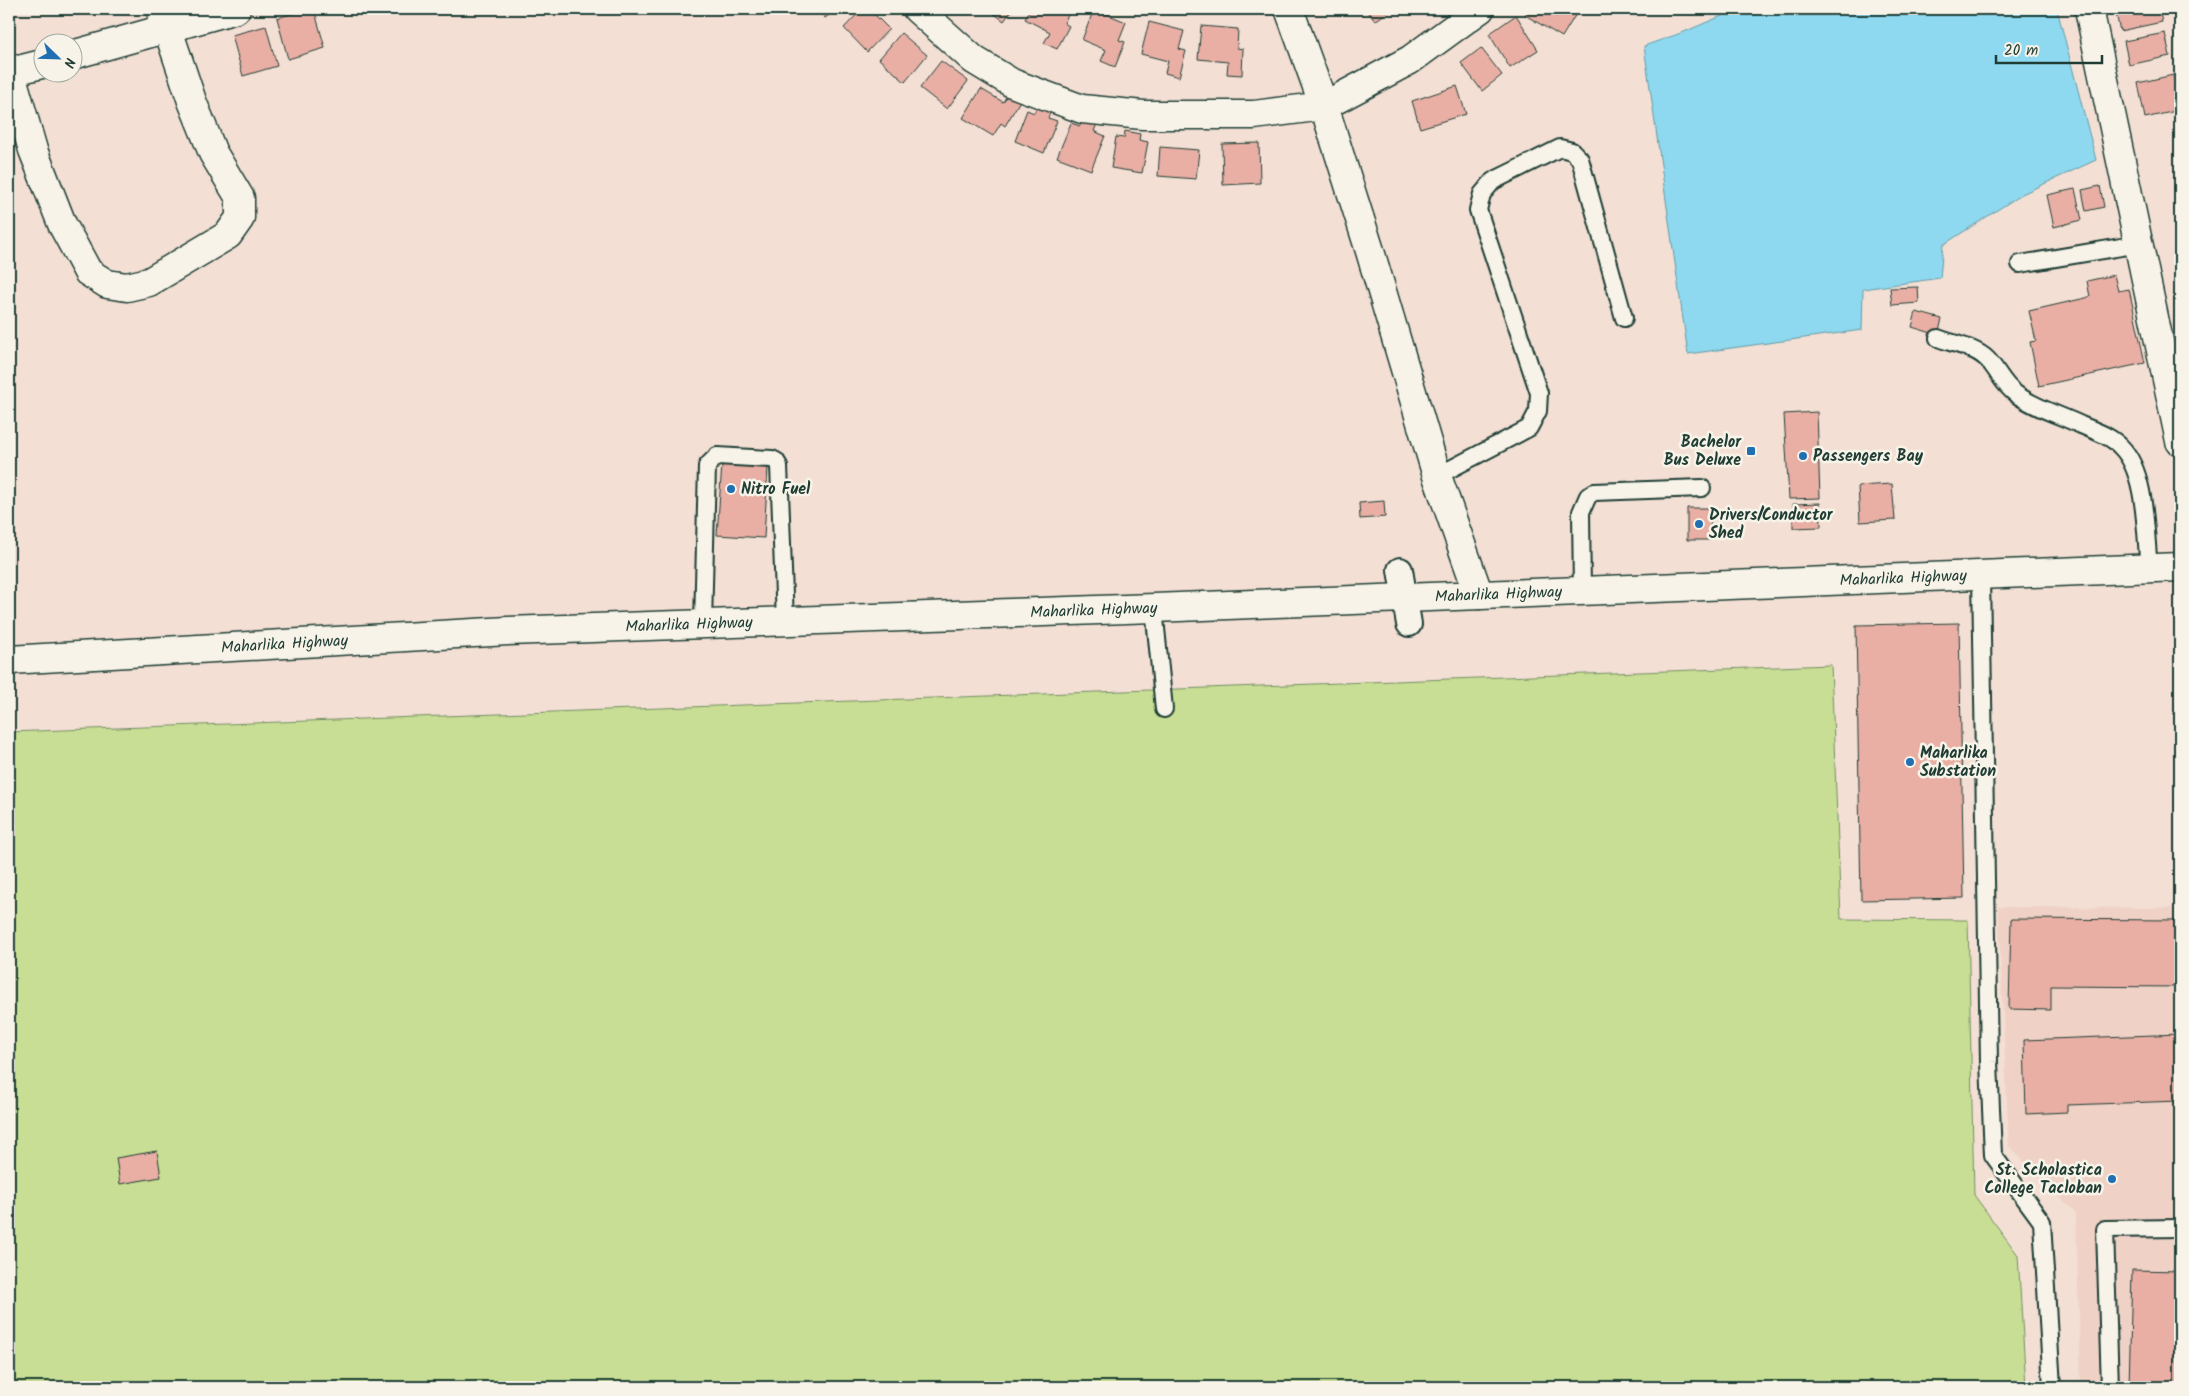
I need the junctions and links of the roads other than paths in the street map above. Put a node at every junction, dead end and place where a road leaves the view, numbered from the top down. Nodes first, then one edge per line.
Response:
1 (236, 9) edge
2 (917, 9) edge
3 (1289, 9) edge
4 (1480, 9) edge
5 (2089, 9) edge
6 (164, 20) edge
7 (82, 52) edge
8 (32, 66) edge
9 (10, 69) edge
10 (1324, 106) junction
11 (2139, 244) junction
12 (2020, 264) dead end
13 (1624, 318) dead end
14 (1938, 338) dead end
15 (2180, 441) edge
16 (1437, 476) junction
17 (1702, 488) dead end
18 (2180, 567) edge
19 (2149, 568) junction
20 (1400, 570) dead end
21 (1982, 575) junction
22 (1582, 591) junction
23 (1479, 596) junction
24 (1154, 608) junction
25 (1407, 611) junction
26 (785, 621) junction
27 (703, 624) junction
28 (9, 660) edge
29 (1164, 709) dead end
30 (2180, 1228) edge
31 (2052, 1387) edge
32 (2110, 1387) edge

1 - 6 main road
2 - 10 main road
3 - 10 main road
4 - 10 main road
5 - 11 main road
6 - 7 main road
6 - 9 main road
8 - 9 main road
10 - 16 main road
11 - 12 lane
11 - 15 main road
13 - 16 lane
14 - 19 lane
16 - 23 main road
17 - 22 lane
18 - 19 main road, Maharlika Highway
19 - 21 main road, Maharlika Highway
20 - 25 street
21 - 22 main road, Maharlika Highway
21 - 31 lane
22 - 23 main road, Maharlika Highway
23 - 25 main road, Maharlika Highway
24 - 25 main road, Maharlika Highway
24 - 26 main road, Maharlika Highway
24 - 29 lane
26 - 27 main road, Maharlika Highway
26 - 27 lane
27 - 28 main road, Maharlika Highway
30 - 32 lane

